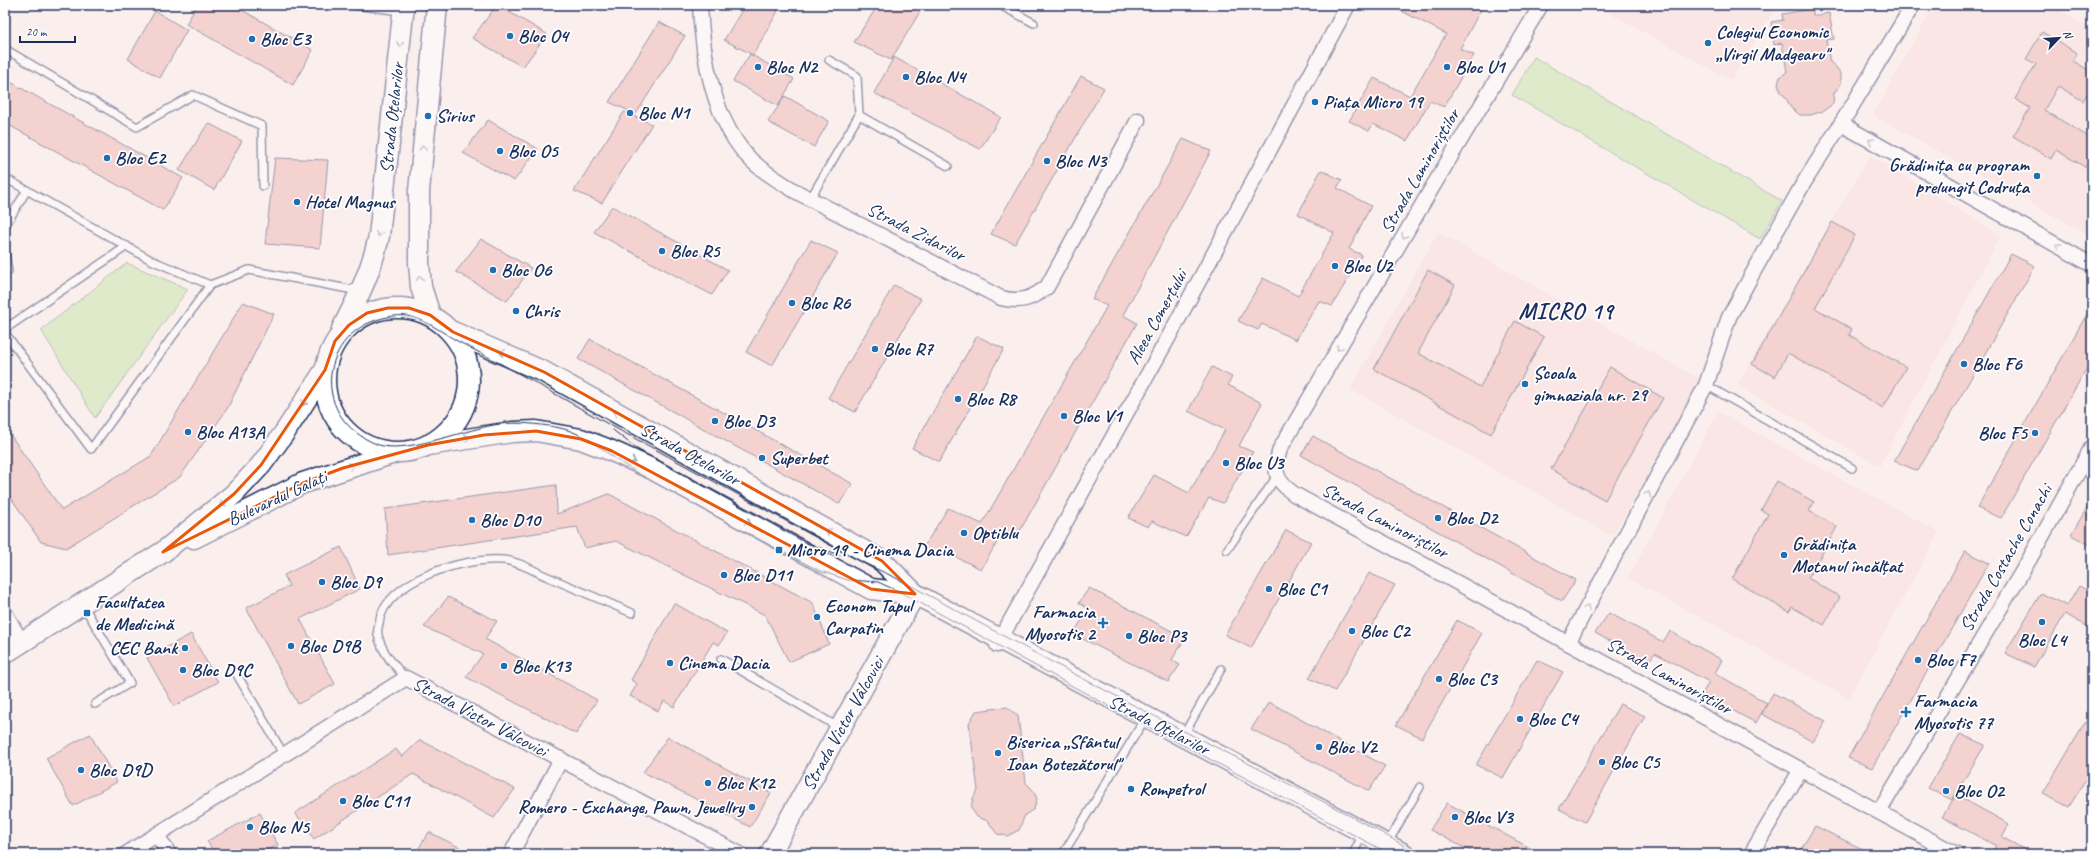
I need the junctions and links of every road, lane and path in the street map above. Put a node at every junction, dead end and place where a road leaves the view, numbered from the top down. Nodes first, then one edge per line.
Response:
1 (354, 5) edge
2 (437, 5) edge
3 (700, 5) edge
4 (1000, 5) edge
5 (1348, 5) edge
6 (1541, 5) edge
7 (1913, 5) edge
8 (404, 8) edge
9 (1034, 23) dead end
10 (5, 49) edge
11 (829, 60) dead end
12 (859, 115) junction
13 (1138, 120) dead end
14 (1841, 124) junction
15 (948, 166) dead end
16 (5, 178) edge
17 (263, 186) dead end
18 (27, 190) junction
19 (810, 199) junction
20 (5, 226) edge
21 (127, 246) junction
22 (5, 253) edge
23 (2092, 265) edge
24 (8, 271) dead end
25 (210, 285) junction
26 (362, 292) junction
27 (430, 315) junction
28 (5, 329) edge
29 (454, 332) junction
30 (5, 333) edge
31 (335, 341) junction
32 (325, 370) junction
33 (1706, 385) junction
34 (428, 444) junction
35 (2092, 447) edge
36 (395, 452) junction
37 (1852, 468) dead end
38 (1277, 476) junction
39 (1227, 550) dead end
40 (163, 552) junction
41 (915, 594) junction
42 (82, 604) junction
43 (5, 613) edge
44 (632, 613) dead end
45 (998, 642) junction
46 (1568, 643) junction
47 (10, 651) edge
48 (721, 659) dead end
49 (1221, 668) dead end
50 (236, 673) dead end
51 (406, 678) junction
52 (95, 704) dead end
53 (1146, 717) junction
54 (840, 728) junction
55 (1183, 736) junction
56 (284, 756) junction
57 (561, 759) junction
58 (1800, 771) junction
59 (1420, 787) dead end
60 (1879, 812) junction
61 (1364, 832) junction
62 (157, 835) junction
63 (1387, 844) junction
64 (126, 854) edge
65 (169, 854) edge
66 (511, 854) edge
67 (740, 854) edge
68 (770, 854) edge
69 (1063, 854) edge
70 (1353, 854) edge
71 (1404, 854) edge
72 (1750, 854) edge
73 (1956, 854) edge

1 - 8 lane
27 -> 2 main road, Strada Oțelarilor
3 - 19 street, Strada Zidarilor
4 - 9 lane
5 - 45 street, Aleea Comerțului
6 -> 38 street, Strada Laminoriștilor
7 - 14 street
8 -> 26 main road, Strada Oțelarilor
10 - 17 lane
11 - 12 lane
12 - 15 lane
12 - 19 lane
13 - 19 street, Strada Zidarilor
23 -> 14 street
14 - 33 street
16 - 18 lane
18 - 20 lane
18 - 21 lane
21 - 25 lane
21 - 28 lane
22 - 24 lane
25 - 26 lane
25 - 30 lane
26 - 31 main road, Strada Oțelarilor
27 - 29 main road, Strada Oțelarilor
27 - 31 main road, Strada Oțelarilor
29 - 34 main road
41 -> 29 main road, Strada Oțelarilor
31 - 32 main road
32 - 36 main road
32 -> 40 main road, Bulevardul Galați
33 - 37 lane
46 -> 33 street
34 - 36 main road
34 -> 41 main road, Strada Oțelarilor
35 - 60 street, Strada Costache Conachi
40 -> 36 main road, Bulevardul Galați
38 - 39 lane
38 - 46 street, Strada Laminoriștilor
40 - 42 main road, Bulevardul Galați
41 - 45 main road, Strada Oțelarilor
41 - 54 main road, Strada Victor Vâlcovici
42 - 47 main road, Bulevardul Galați
42 - 52 lane
43 - 47 street
44 - 51 lane
45 - 53 main road, Strada Oțelarilor
46 - 58 street, Strada Laminoriștilor
48 - 54 lane
49 - 55 lane
50 - 56 lane
51 - 56 street, Strada Victor Vâlcovici
51 - 57 street, Strada Victor Vâlcovici
53 - 55 main road, Strada Oțelarilor
53 - 69 lane
54 - 68 main road, Strada Victor Vâlcovici
55 - 61 main road, Strada Oțelarilor
56 - 62 street, Strada Victor Vâlcovici
57 - 66 street
57 - 67 street, Strada Victor Vâlcovici
58 - 60 street, Strada Laminoriștilor
58 - 72 street
59 - 63 lane
60 - 73 street, Strada Laminoriștilor
61 - 63 main road, Strada Oțelarilor
61 - 70 lane
62 - 64 street, Strada Victor Vâlcovici
62 - 65 street
63 - 71 main road, Strada Oțelarilor

